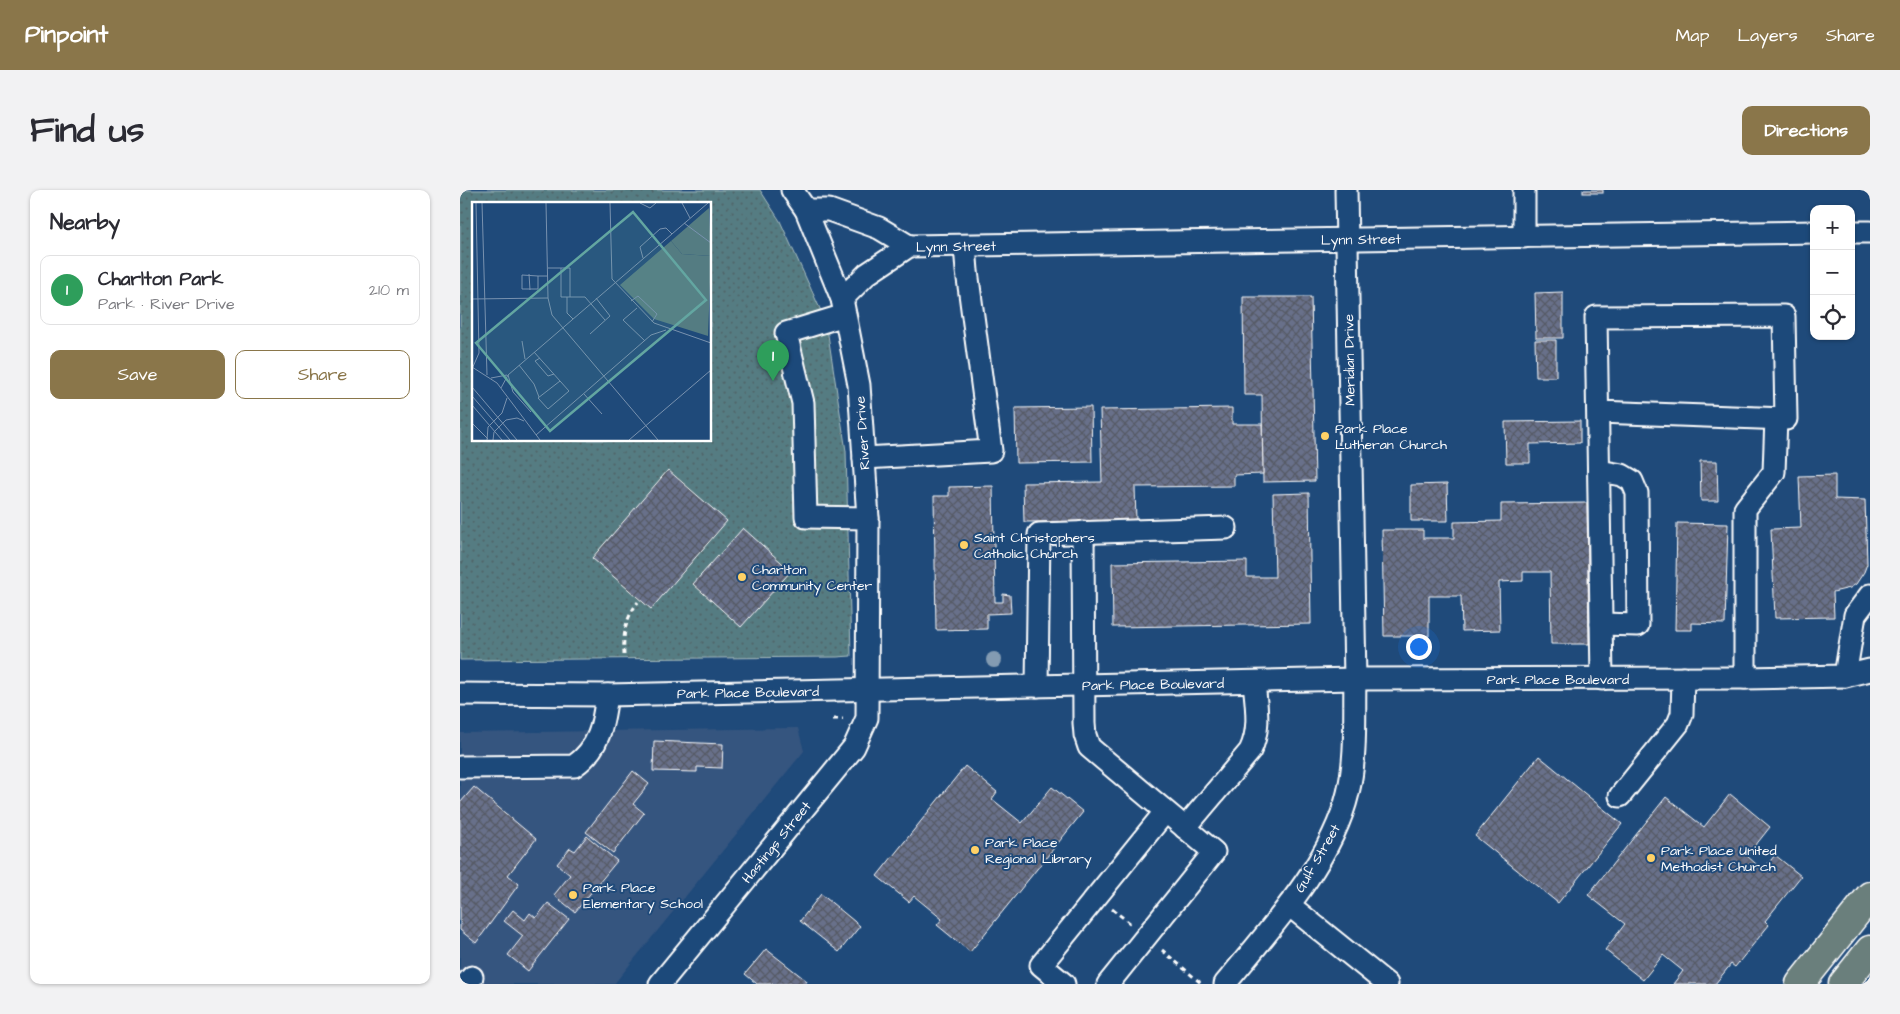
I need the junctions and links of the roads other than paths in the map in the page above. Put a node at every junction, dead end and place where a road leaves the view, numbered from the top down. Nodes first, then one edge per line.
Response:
1 (792, 190) edge
2 (1346, 190) edge
3 (1524, 190) edge
4 (806, 210) junction
5 (1810, 232) edge
6 (1855, 232) edge
7 (1870, 232) edge
8 (1524, 237) junction
9 (1346, 239) junction
10 (908, 246) junction
11 (965, 246) junction
12 (844, 307) junction
13 (1598, 412) junction
14 (1776, 418) junction
15 (864, 458) junction
16 (1599, 472) junction
17 (868, 518) junction
18 (1226, 528) dead end
19 (1083, 532) junction
20 (1870, 595) edge
21 (1601, 624) junction
22 (1870, 670) edge
23 (1845, 676) junction
24 (1602, 678) junction
25 (1683, 678) junction
26 (1745, 678) junction
27 (1355, 679) junction
28 (1254, 682) junction
29 (1083, 685) junction
30 (1037, 686) junction
31 (1870, 686) edge
32 (867, 690) junction
33 (460, 694) edge
34 (607, 694) junction
35 (460, 768) edge
36 (1620, 796) dead end
37 (1165, 812) junction
38 (1185, 828) junction
39 (1870, 896) edge
40 (1288, 905) junction
41 (1870, 951) edge
42 (660, 984) edge
43 (1064, 984) edge
44 (1108, 984) edge
45 (1226, 984) edge
46 (1387, 984) edge
47 (1800, 984) edge
48 (1844, 984) edge

1 - 4 street, River Drive
2 - 9 street, Meridian Drive
3 - 8 street
4 - 10 street, Lynn Street
4 - 12 street, River Drive
5 - 8 street, Lynn Street
6 - 7 street
8 - 9 street, Lynn Street
9 - 11 street, Lynn Street
9 - 27 street, Meridian Drive
10 - 11 street, Lynn Street
10 - 12 street, Lynn Street
11 - 15 street
12 - 15 street, River Drive
12 - 17 street
13 - 14 street
13 - 14 street
13 - 16 street
14 - 26 street
15 - 17 street, River Drive
16 - 21 street
16 - 21 street
17 - 32 street, River Drive
18 - 19 street
19 - 29 street
19 - 30 street
20 - 23 street
21 - 24 street
22 - 23 street, Park Place Boulevard
23 - 26 street, Park Place Boulevard
23 - 31 street, Park Place Boulevard
24 - 25 street, Park Place Boulevard
24 - 27 street, Park Place Boulevard
25 - 26 street, Park Place Boulevard
25 - 36 street
27 - 28 street, Park Place Boulevard
27 - 40 street, Gulf Street
28 - 29 street, Park Place Boulevard
28 - 38 street
29 - 30 street, Park Place Boulevard
29 - 37 street
30 - 32 street, Park Place Boulevard
32 - 34 street, Park Place Boulevard
32 - 42 street, Hastings Street
33 - 34 street, Park Place Boulevard
34 - 35 street
37 - 38 street
37 - 43 street
38 - 44 street
39 - 47 main road
40 - 45 street, Gulf Street
40 - 46 street
41 - 48 main road

